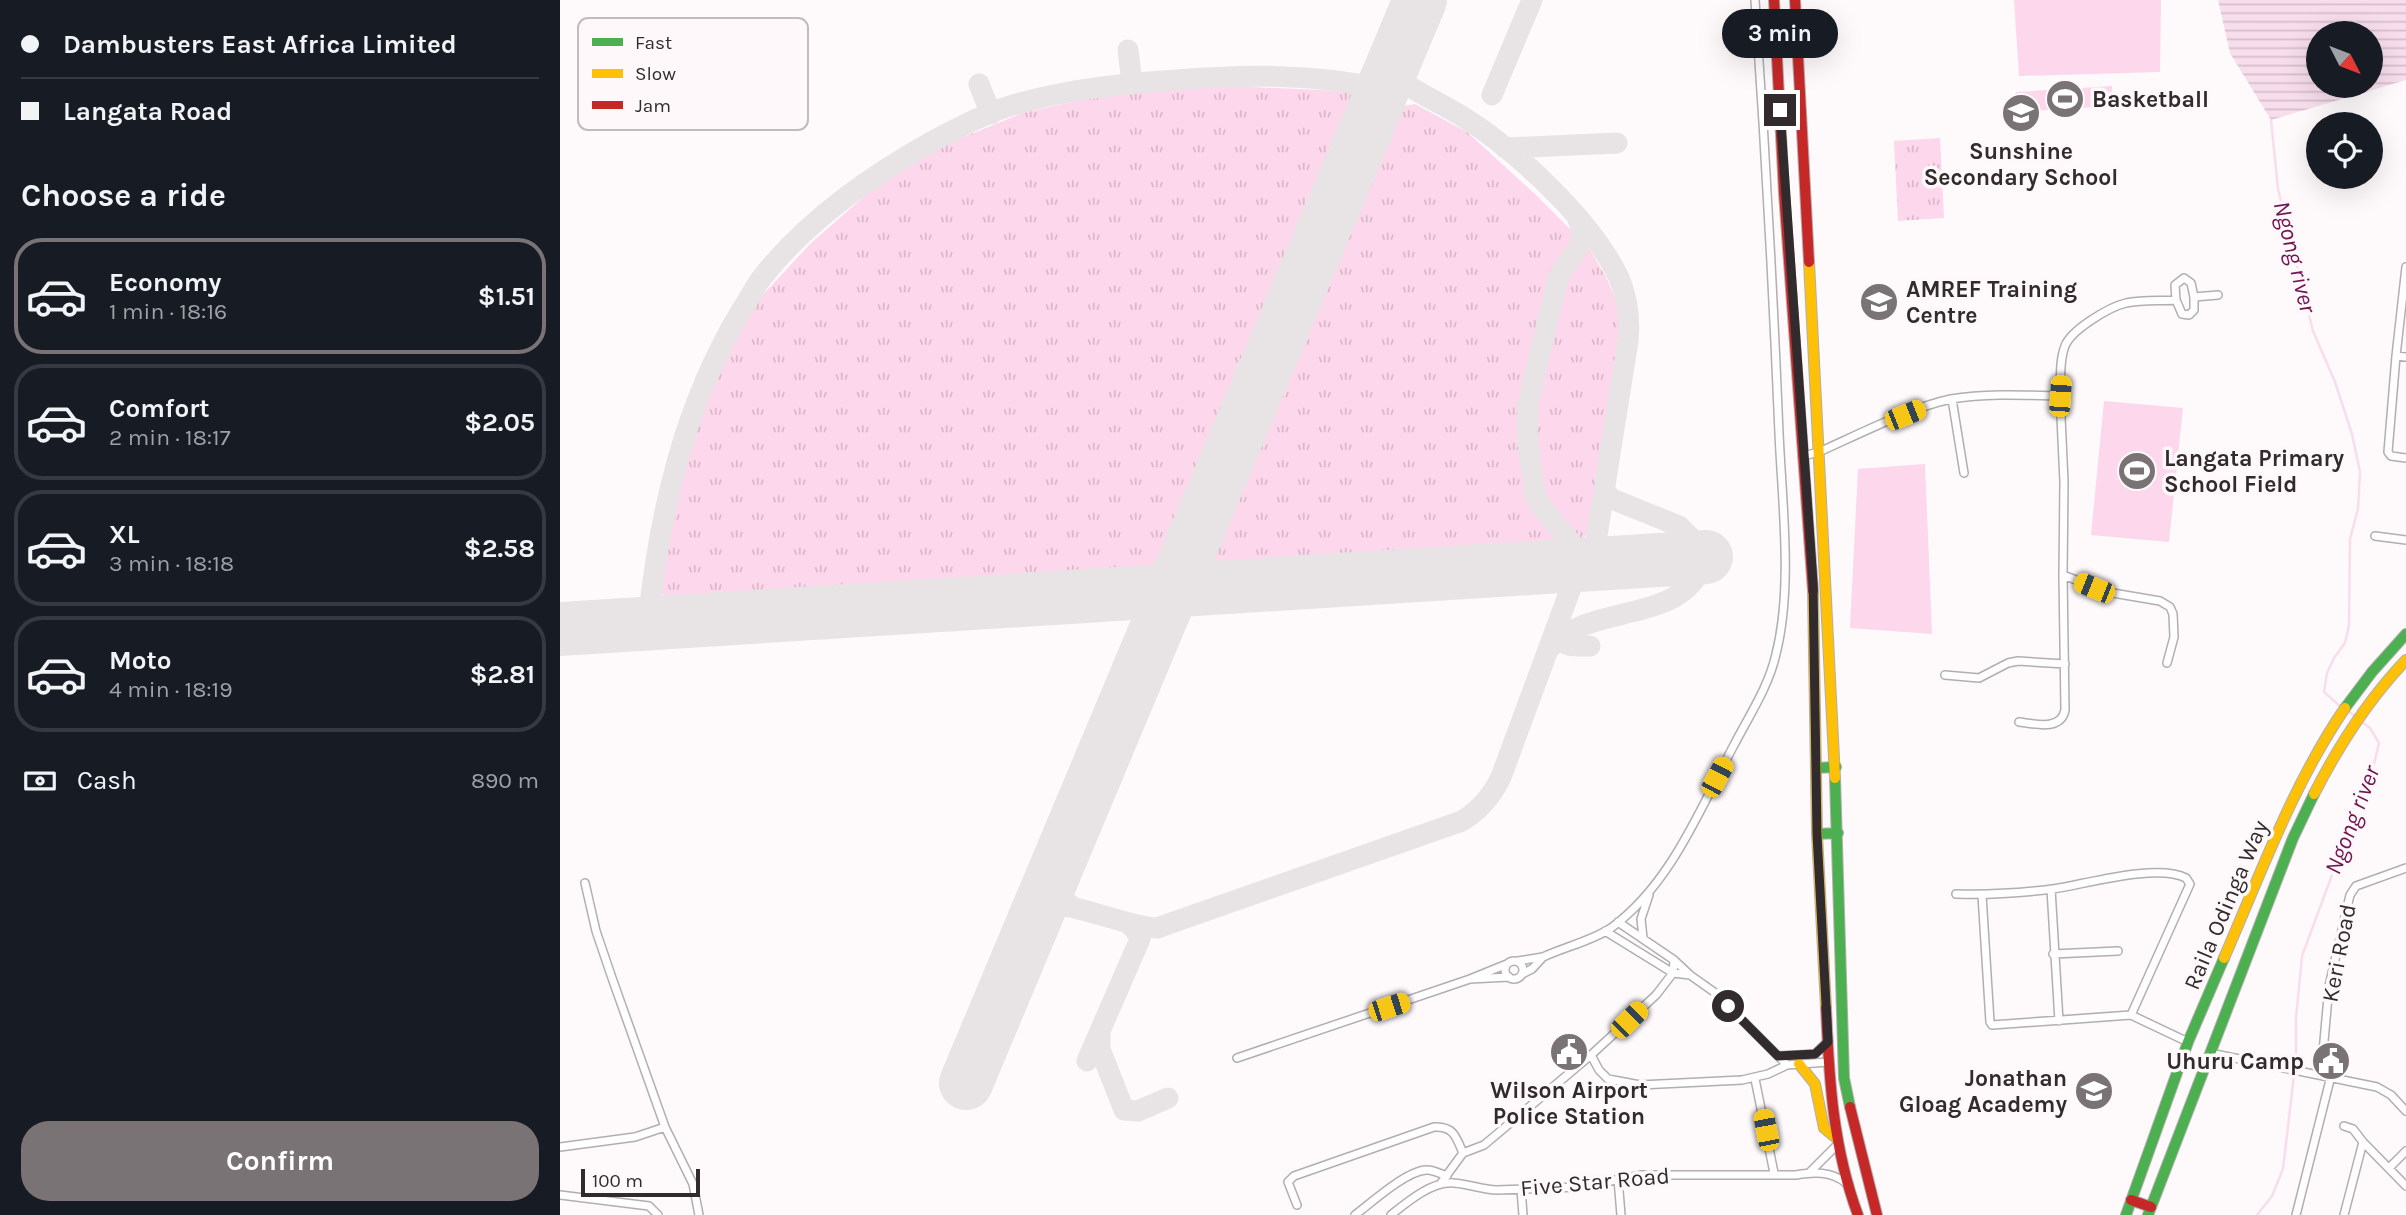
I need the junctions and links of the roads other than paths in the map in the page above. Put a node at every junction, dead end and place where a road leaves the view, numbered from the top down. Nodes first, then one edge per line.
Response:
1 (1755, 0) edge
2 (1774, 0) edge
3 (1796, 0) edge
4 (2406, 267) edge
5 (2218, 295) dead end
6 (2194, 297) junction
7 (2176, 300) junction
8 (2396, 356) junction
9 (2406, 357) edge
10 (2060, 396) junction
11 (1952, 399) junction
12 (1819, 452) junction
13 (1804, 456) junction
14 (2406, 458) edge
15 (1964, 472) dead end
16 (2375, 536) dead end
17 (2406, 540) edge
18 (2063, 575) junction
19 (2406, 635) edge
20 (2406, 660) edge
21 (2167, 663) dead end
22 (2065, 664) junction
23 (1945, 675) dead end
24 (2019, 722) dead end
25 (1836, 767) junction
26 (1816, 768) junction
27 (1839, 833) junction
28 (1817, 834) junction
29 (2406, 868) edge
30 (586, 883) dead end
31 (2051, 889) junction
32 (1650, 891) junction
33 (1956, 894) dead end
34 (1982, 895) junction
35 (2250, 899) junction
36 (2267, 904) junction
37 (1618, 922) junction
38 (1605, 931) junction
39 (1643, 938) junction
40 (2118, 951) dead end
41 (2053, 954) junction
42 (1543, 957) junction
43 (1675, 960) junction
44 (1518, 961) junction
45 (1507, 964) junction
46 (1673, 973) junction
47 (1522, 974) junction
48 (1690, 975) junction
49 (1509, 977) junction
50 (1470, 979) junction
51 (2131, 1015) junction
52 (2059, 1021) junction
53 (1828, 1042) junction
54 (2188, 1042) junction
55 (2210, 1053) junction
56 (1591, 1055) junction
57 (1778, 1056) junction
58 (1237, 1058) dead end
59 (1828, 1062) junction
60 (1799, 1064) junction
61 (1787, 1065) junction
62 (2321, 1074) junction
63 (2331, 1076) junction
64 (1755, 1079) junction
65 (2402, 1101) edge
66 (2406, 1111) edge
67 (2344, 1126) dead end
68 (665, 1127) junction
69 (1837, 1142) junction
70 (2362, 1142) junction
71 (560, 1147) edge
72 (2406, 1151) edge
73 (1463, 1153) junction
74 (2389, 1168) junction
75 (1810, 1172) junction
76 (1774, 1174) junction
77 (1447, 1176) junction
78 (1867, 1176) junction
79 (1618, 1179) junction
80 (1441, 1183) junction
81 (1847, 1186) junction
82 (2406, 1186) edge
83 (1521, 1189) junction
84 (560, 1195) edge
85 (2131, 1200) junction
86 (1297, 1205) dead end
87 (2149, 1211) edge
88 (658, 1215) edge
89 (699, 1215) edge
90 (1355, 1215) edge
91 (1391, 1215) edge
92 (1523, 1215) edge
93 (1621, 1215) edge
94 (1860, 1215) edge
95 (1877, 1215) edge
96 (1884, 1215) edge
97 (2126, 1215) edge
98 (2296, 1215) edge
99 (2344, 1215) edge

1 - 32 street
2 - 13 main road
3 - 12 main road
4 - 8 street
5 - 6 street
6 - 7 street
6 - 7 street
7 - 10 street
8 - 9 street
8 - 14 street
10 - 11 street
10 - 18 street
11 - 12 street
11 - 15 street
12 - 13 street
12 - 25 main road
13 - 26 main road
16 - 17 street
18 - 21 street
18 - 22 street
19 - 35 main road, Raila Odinga Way
20 - 36 main road, Raila Odinga Way
22 - 23 street
22 - 24 street
25 - 26 main road
25 - 27 main road
26 - 28 main road
27 - 28 main road
27 - 78 main road
28 - 53 main road
29 - 62 street, Keri Road
30 - 68 street
31 - 34 street
31 - 41 street
31 - 51 street
32 - 37 street
32 - 39 street
33 - 34 street
34 - 52 street
35 - 36 main road
35 - 54 main road, Raila Odinga Way
36 - 55 main road, Raila Odinga Way
37 - 38 street
37 - 39 street
38 - 42 street
38 - 46 street
39 - 43 street
40 - 41 street
41 - 52 street
42 - 44 street
42 - 47 street
43 - 46 street
43 - 48 street
44 - 45 street
44 - 47 street
45 - 49 street
45 - 50 street
46 - 48 street
46 - 56 street
47 - 49 street
48 - 57 street
49 - 50 street
50 - 58 street
51 - 52 street
51 - 54 street
53 - 57 street
53 - 59 main road
54 - 85 main road, Raila Odinga Way
55 - 62 street
55 - 87 main road, Raila Odinga Way
56 - 64 street
56 - 73 street
57 - 61 street
59 - 60 street
59 - 69 main road
60 - 61 street
60 - 69 main road
61 - 64 street
62 - 63 street
63 - 65 street
63 - 98 street
64 - 76 street
65 - 66 street
67 - 70 street
68 - 71 street
68 - 89 street
69 - 75 street
69 - 81 main road
70 - 74 street
70 - 99 street
72 - 74 street
73 - 77 street
73 - 86 street
74 - 82 street
75 - 76 street, Five Star Road
75 - 81 street, Five Star Road
76 - 79 street, Five Star Road
77 - 80 street
77 - 90 street
78 - 95 main road
78 - 96 main road
79 - 83 street, Five Star Road
79 - 93 street
80 - 83 street, Five Star Road
80 - 91 street
81 - 94 main road
83 - 92 street
84 - 88 street
85 - 87 main road
85 - 97 main road, Raila Odinga Way

